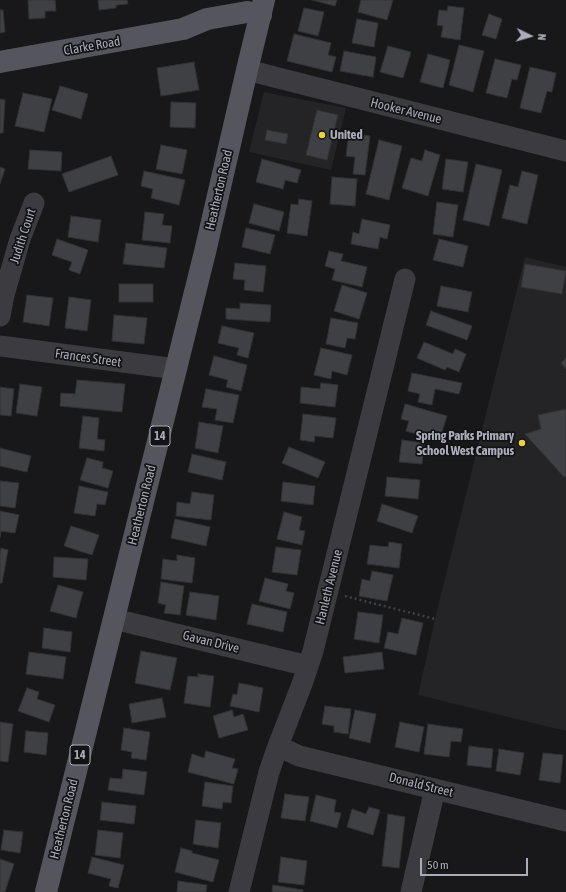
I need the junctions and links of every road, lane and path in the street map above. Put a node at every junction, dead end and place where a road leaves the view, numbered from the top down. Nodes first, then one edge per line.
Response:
1 (261, 16) edge
2 (0, 62) edge
3 (247, 70) junction
4 (566, 151) edge
5 (34, 203) dead end
6 (405, 279) dead end
7 (0, 316) edge
8 (0, 346) edge
9 (176, 369) junction
10 (342, 595) dead end
11 (114, 619) junction
12 (435, 619) dead end
13 (308, 666) junction
14 (278, 746) junction
15 (435, 789) junction
16 (566, 821) edge
17 (46, 892) edge
18 (239, 892) edge
19 (411, 892) edge

1 - 2 main road, Clarke Road
1 - 3 main road, Heatherton Road / 14
3 - 4 street, Hooker Avenue
3 - 9 main road, Heatherton Road / 14
5 - 7 street, Judith Court
6 - 13 street, Hanleth Avenue
8 - 9 street, Frances Street
9 - 11 main road, Heatherton Road / 14
10 - 12 path
11 - 13 street, Gavan Drive
11 - 17 main road, Heatherton Road / 14
13 - 14 street, Hanleth Avenue
14 - 15 street, Donald Street
14 - 18 street, Hanleth Avenue
15 - 16 street, Donald Street
15 - 19 street

